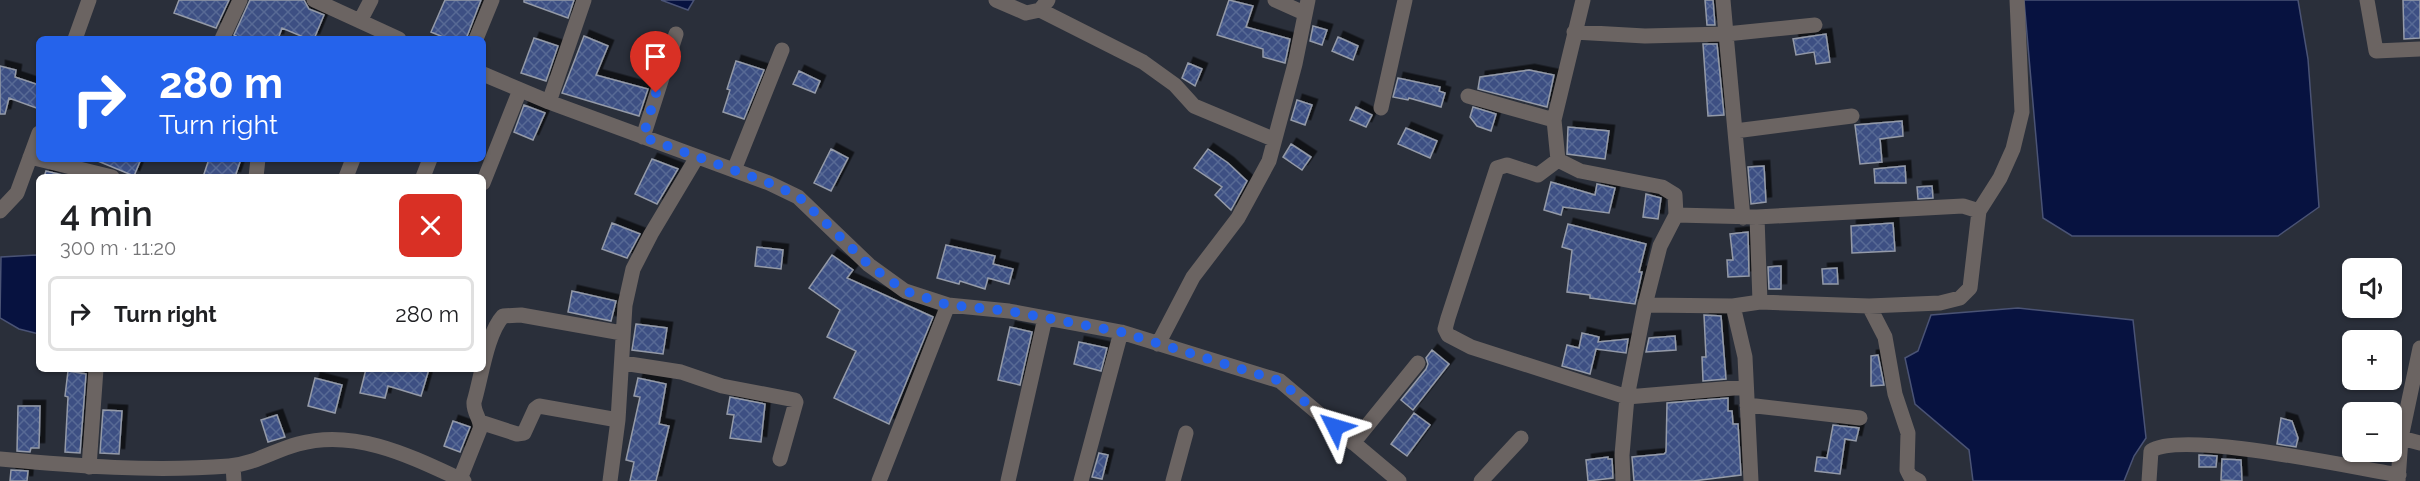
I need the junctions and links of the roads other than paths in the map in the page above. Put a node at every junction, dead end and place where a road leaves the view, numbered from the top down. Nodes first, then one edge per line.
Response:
1 (89, 0) edge
2 (240, 0) edge
3 (314, 0) edge
4 (371, 0) edge
5 (492, 0) edge
6 (584, 0) edge
7 (996, 0) edge
8 (1275, 0) edge
9 (1405, 0) edge
10 (1583, 0) edge
11 (1723, 0) edge
12 (2017, 0) edge
13 (2367, 0) edge
14 (1044, 5) edge
15 (1306, 7) edge
16 (360, 21) junction
17 (1815, 25) dead end
18 (1574, 32) junction
19 (676, 34) dead end
20 (1726, 34) junction
21 (76, 36) edge
22 (223, 36) edge
23 (392, 36) edge
24 (477, 36) edge
25 (2420, 49) edge
26 (782, 50) dead end
27 (486, 75) edge
28 (520, 90) junction
29 (1468, 96) dead end
30 (549, 102) junction
31 (1381, 108) dead end
32 (1852, 116) dead end
33 (1554, 120) junction
34 (1735, 131) junction
35 (643, 137) junction
36 (1273, 139) junction
37 (36, 141) edge
38 (30, 157) junction
39 (697, 157) junction
40 (36, 158) edge
41 (1558, 160) junction
42 (50, 162) edge
43 (734, 170) junction
44 (100, 174) edge
45 (486, 175) edge
46 (1979, 211) junction
47 (0, 214) edge
48 (1676, 215) junction
49 (1750, 218) junction
50 (1760, 302) junction
51 (948, 305) junction
52 (1645, 305) junction
53 (1733, 306) junction
54 (1869, 306) junction
55 (1045, 318) junction
56 (489, 327) edge
57 (1121, 332) junction
58 (622, 333) junction
59 (486, 342) edge
60 (1158, 344) junction
61 (2420, 348) edge
62 (623, 363) junction
63 (1418, 363) dead end
64 (96, 372) edge
65 (480, 372) edge
66 (1746, 387) junction
67 (1627, 397) junction
68 (1747, 405) junction
69 (1860, 418) dead end
70 (618, 420) junction
71 (480, 422) junction
72 (2402, 433) edge
73 (1186, 434) dead end
74 (1521, 438) dead end
75 (2402, 438) edge
76 (1353, 443) junction
77 (2420, 443) edge
78 (0, 459) edge
79 (780, 459) dead end
80 (2399, 462) edge
81 (89, 467) junction
82 (233, 473) edge
83 (2398, 478) edge
84 (462, 480) edge
85 (610, 481) edge
86 (879, 481) edge
87 (1008, 481) edge
88 (1081, 481) edge
89 (1173, 481) edge
90 (1399, 481) edge
91 (1481, 481) edge
92 (1623, 481) edge
93 (1751, 481) edge
94 (1919, 481) edge
95 (2148, 481) edge

1 - 21 street
2 - 22 street
3 - 16 street
4 - 16 street
5 - 24 street
6 - 30 street
7 - 14 street
8 - 15 street
9 - 31 street
10 - 18 street
11 - 20 street
12 - 46 street
13 - 25 street
14 - 36 street
15 - 36 street
16 - 23 street
17 - 20 street
18 - 20 street
18 - 33 street
19 - 35 street
20 - 34 street
26 - 43 street
27 - 28 street
28 - 30 street
28 - 45 street
29 - 33 street
30 - 35 street
32 - 34 street
33 - 41 street
34 - 49 street
35 - 39 street
36 - 60 street
37 - 38 street
38 - 40 street
38 - 47 street
39 - 43 street
39 - 58 street
41 - 48 street
41 - 67 street
42 - 44 street
43 - 51 street
46 - 49 street
46 - 54 street
48 - 49 street
48 - 52 street
49 - 50 street
50 - 53 street
50 - 54 street
51 - 55 street
51 - 86 street
52 - 53 street
52 - 67 street
53 - 66 street
54 - 94 street
55 - 57 street
55 - 87 street
56 - 58 street
56 - 59 street
57 - 60 street
57 - 88 street
58 - 62 street
60 - 76 street
61 - 72 street
62 - 70 street
62 - 79 street
63 - 76 street
64 - 81 street
65 - 71 street
66 - 67 street
66 - 68 street
67 - 92 street
68 - 69 street
68 - 93 street
70 - 71 street
70 - 85 street
71 - 84 street
73 - 89 street
74 - 91 street
75 - 77 street
76 - 90 street
78 - 81 street
80 - 83 street
81 - 82 street
82 - 84 street
83 - 95 street

